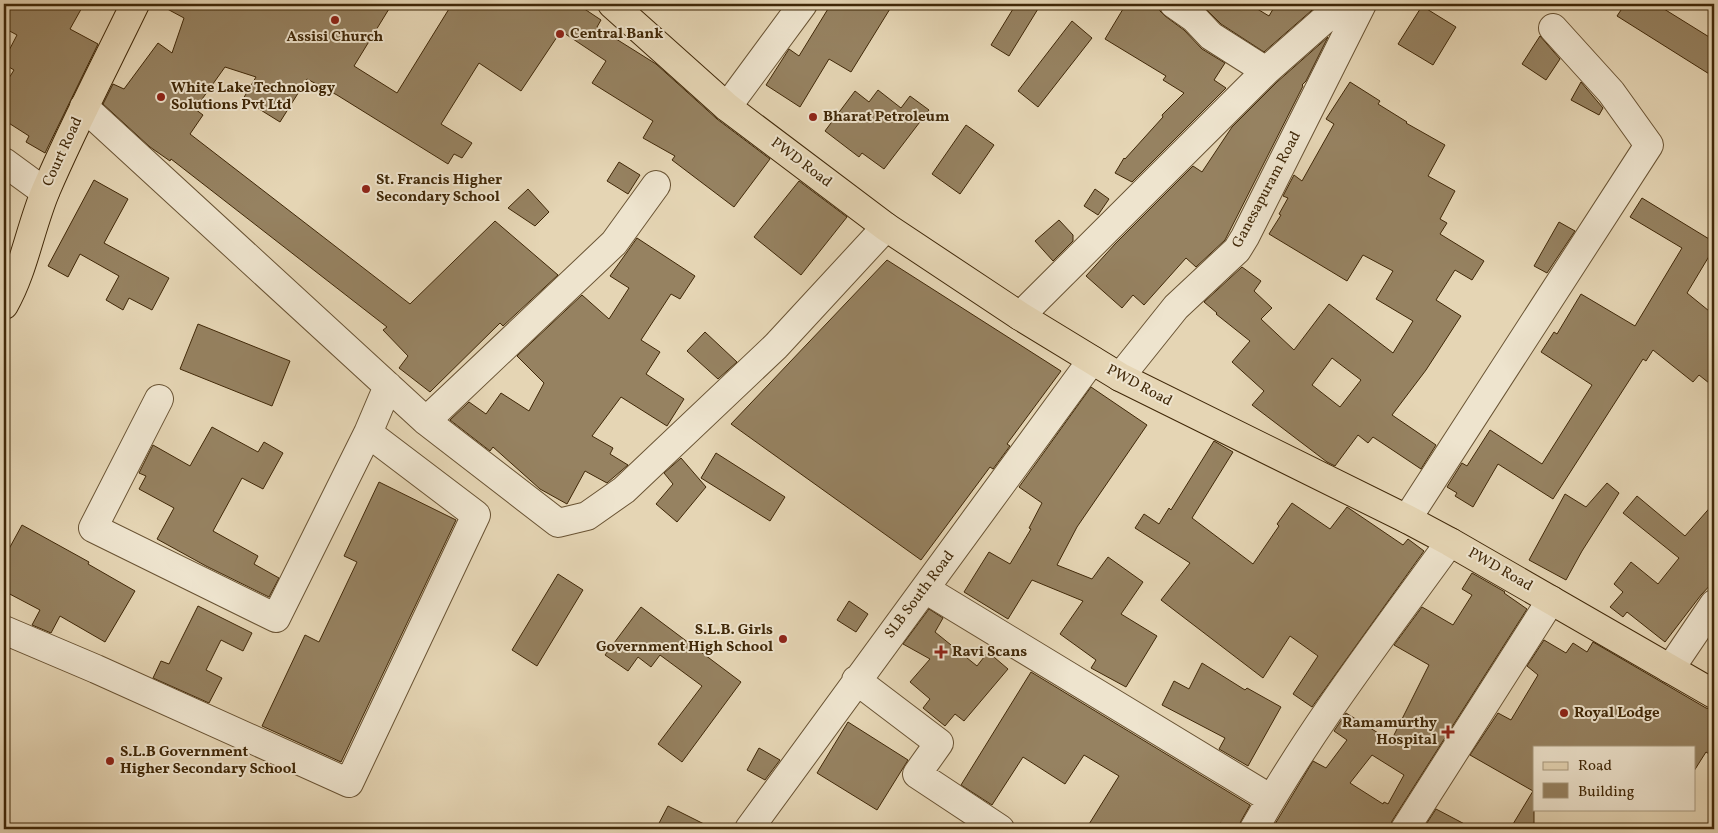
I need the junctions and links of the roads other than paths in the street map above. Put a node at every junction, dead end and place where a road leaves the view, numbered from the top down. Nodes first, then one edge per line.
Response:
1 (135, 4) edge
2 (612, 4) edge
3 (803, 4) edge
4 (1174, 4) edge
5 (1342, 4) edge
6 (1362, 4) edge
7 (1554, 28) dead end
8 (1266, 71) junction
9 (84, 107) junction
10 (727, 107) junction
11 (4, 162) edge
12 (656, 185) dead end
13 (45, 192) junction
14 (886, 227) junction
15 (7, 291) edge
16 (1020, 316) junction
17 (1092, 360) junction
18 (1120, 377) junction
19 (388, 386) junction
20 (159, 399) dead end
21 (426, 421) junction
22 (368, 433) junction
23 (1408, 519) junction
24 (1450, 542) junction
25 (926, 589) junction
26 (1552, 600) junction
27 (1714, 604) edge
28 (4, 630) edge
29 (1670, 669) junction
30 (856, 680) junction
31 (1714, 694) edge
32 (1271, 799) junction
33 (749, 829) edge
34 (1000, 829) edge
35 (1254, 829) edge
36 (1406, 829) edge

1 - 9 main road, Court Road
2 - 10 main road, PWD Road
3 - 10 street
4 - 8 street
5 - 8 street
6 - 18 street, Ganesapuram Road
7 - 23 street
8 - 16 street
9 - 13 main road, Court Road
9 - 19 street
10 - 14 main road, PWD Road
11 - 13 street
12 - 21 street
13 - 15 main road, Court Road
14 - 16 main road, PWD Road
14 - 21 street
16 - 17 main road, PWD Road
17 - 18 main road, PWD Road
17 - 25 street, SLB South Road
18 - 23 main road, PWD Road
19 - 21 street
19 - 22 street
20 - 22 street
22 - 28 street
23 - 24 main road, PWD Road
24 - 26 main road, PWD Road
24 - 32 street
25 - 30 street, SLB South Road
25 - 32 street
26 - 29 main road, PWD Road
26 - 36 street
27 - 29 street
29 - 31 main road, PWD Road
30 - 33 street, SLB South Road
30 - 34 street
32 - 35 street

